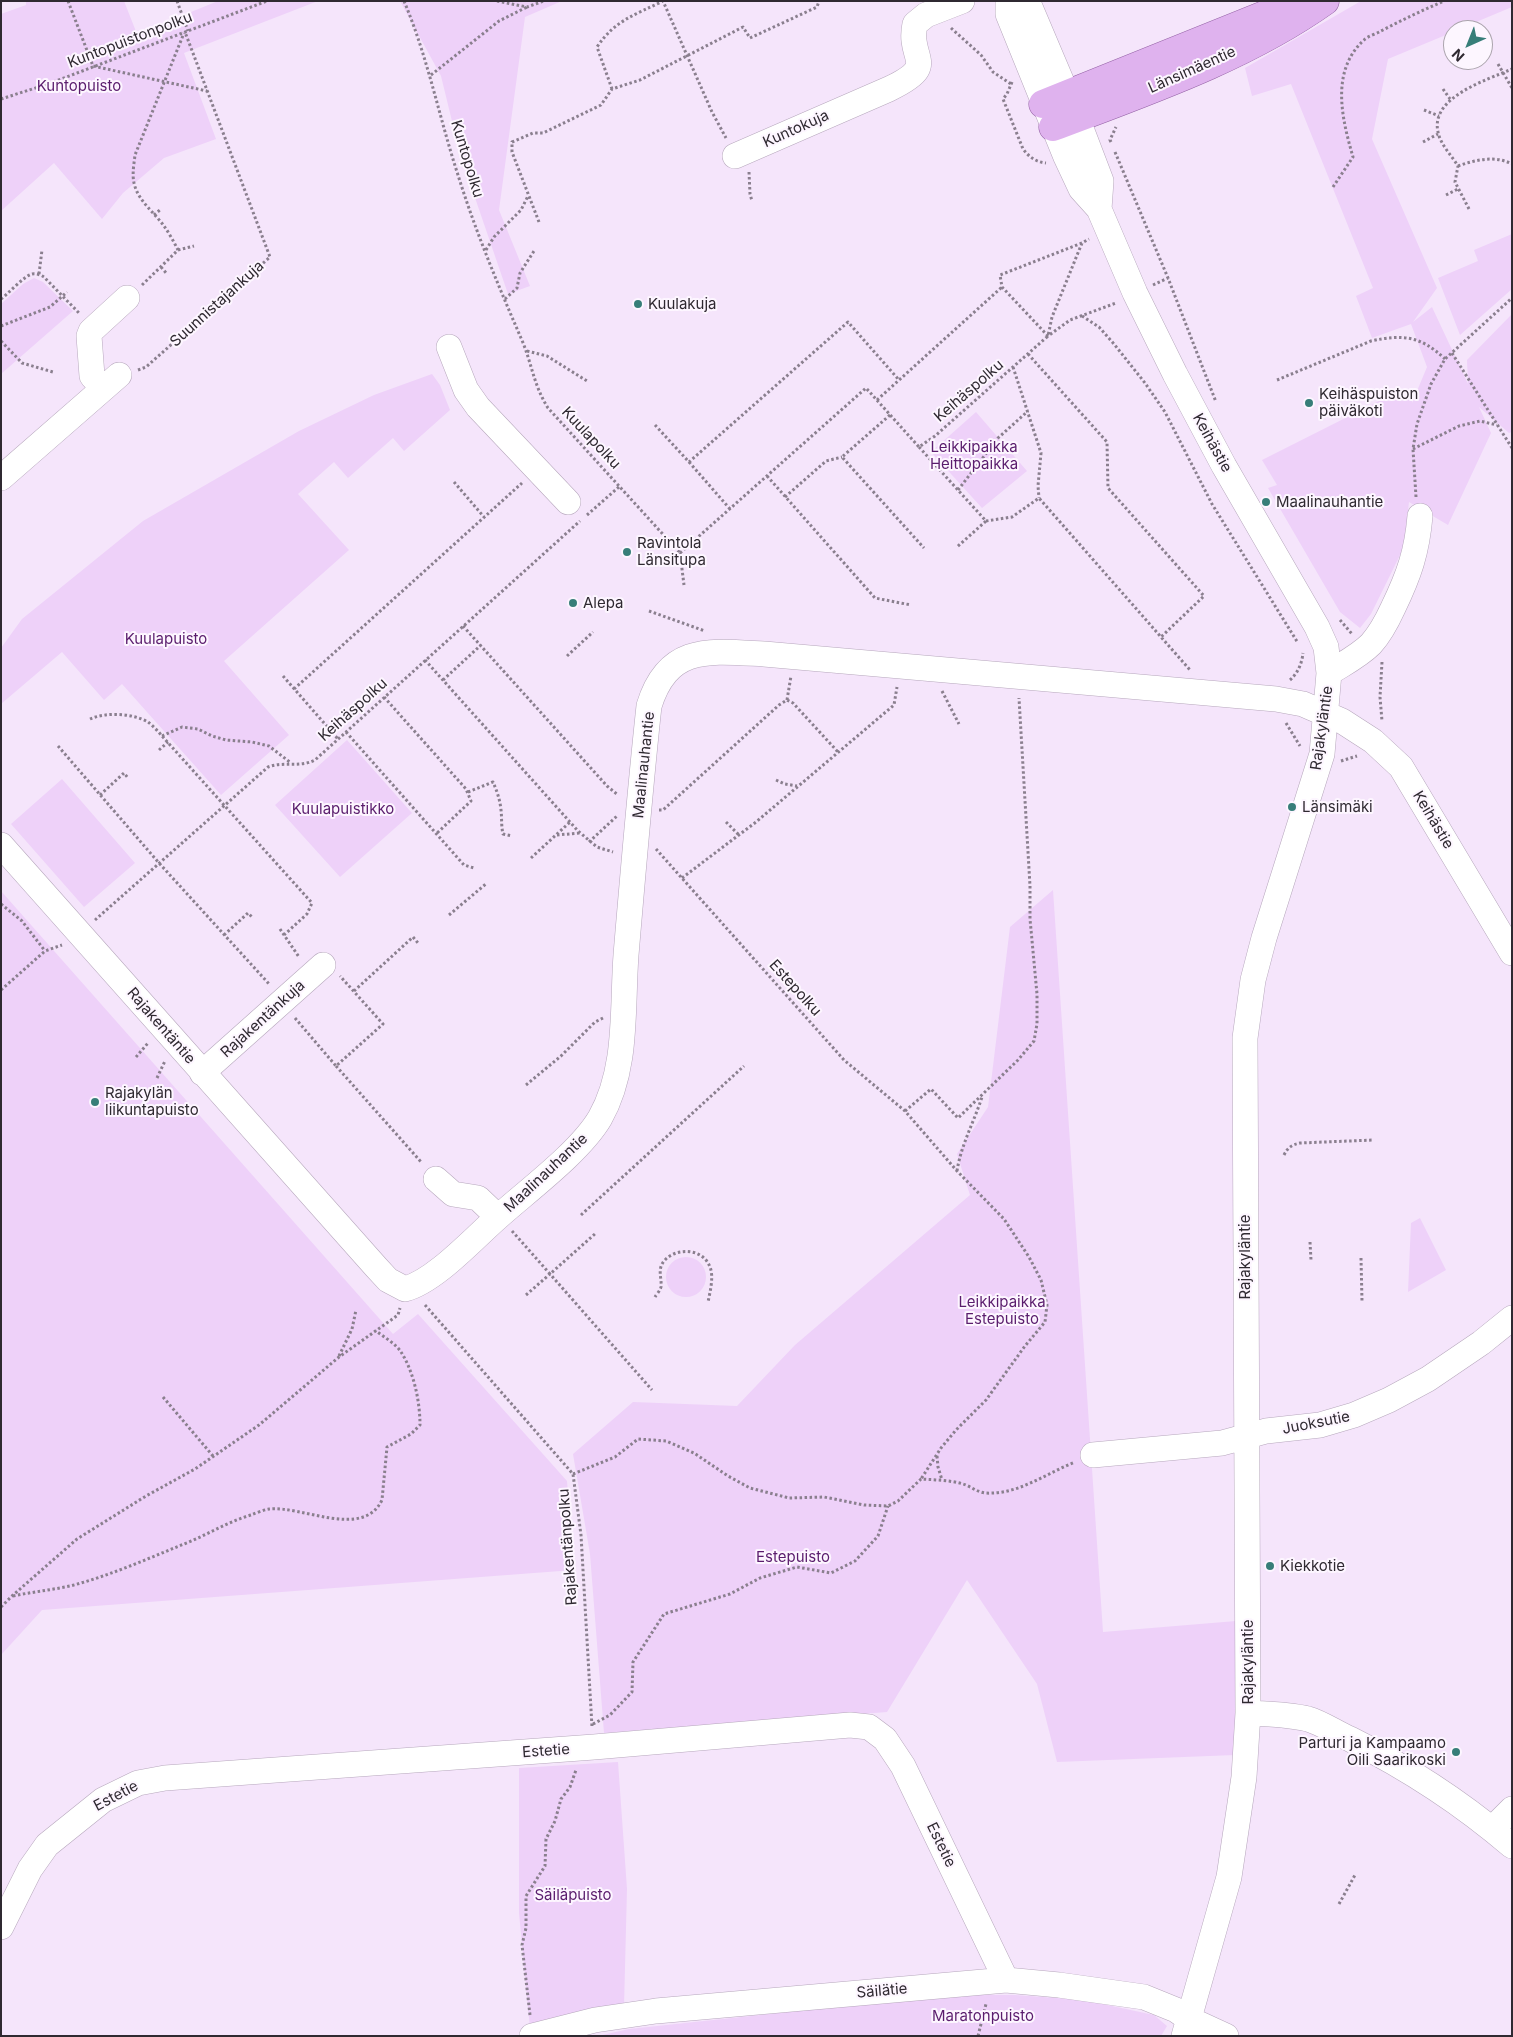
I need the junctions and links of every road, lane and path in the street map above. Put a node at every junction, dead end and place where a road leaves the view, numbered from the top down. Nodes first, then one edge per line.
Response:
1 (68, 1) edge
2 (177, 1) edge
3 (267, 1) edge
4 (404, 1) edge
5 (497, 1) edge
6 (544, 1) edge
7 (663, 1) edge
8 (819, 1) edge
9 (962, 1) edge
10 (1008, 1) edge
11 (1024, 1) edge
12 (1310, 1) edge
13 (1325, 1) edge
14 (1444, 1) edge
15 (527, 7) junction
16 (926, 15) junction
17 (186, 32) junction
18 (687, 56) junction
19 (1498, 64) dead end
20 (93, 66) junction
21 (1512, 69) edge
22 (1502, 73) junction
23 (431, 75) junction
24 (166, 82) junction
25 (1442, 88) dead end
26 (1512, 88) edge
27 (612, 89) junction
28 (207, 91) junction
29 (1, 98) edge
30 (1002, 99) dead end
31 (1450, 99) junction
32 (1424, 110) dead end
33 (1060, 111) junction
34 (1439, 116) junction
35 (1116, 127) dead end
36 (1438, 134) junction
37 (1423, 142) dead end
38 (742, 164) junction
39 (1512, 164) edge
40 (1458, 166) junction
41 (1333, 187) dead end
42 (1458, 189) junction
43 (528, 195) junction
44 (1446, 195) dead end
45 (752, 201) dead end
46 (161, 209) dead end
47 (1469, 210) dead end
48 (154, 215) junction
49 (1103, 220) junction
50 (539, 222) dead end
51 (1082, 243) junction
52 (194, 246) dead end
53 (42, 250) dead end
54 (178, 250) junction
55 (486, 250) junction
56 (534, 252) dead end
57 (161, 267) junction
58 (22, 273) dead end
59 (38, 274) junction
60 (167, 274) dead end
61 (26, 278) junction
62 (1168, 278) junction
63 (1002, 287) junction
64 (1150, 287) dead end
65 (67, 292) dead end
66 (62, 296) junction
67 (127, 298) joint
68 (1512, 298) edge
69 (505, 299) junction
70 (1, 300) edge
71 (1123, 300) dead end
72 (1082, 316) junction
73 (82, 320) dead end
74 (514, 321) joint
75 (1, 326) edge
76 (1048, 336) junction
77 (1, 341) edge
78 (449, 347) dead end
79 (526, 351) junction
80 (1452, 353) junction
81 (1028, 354) junction
82 (1445, 359) junction
83 (1013, 367) junction
84 (52, 372) dead end
85 (899, 380) junction
86 (1277, 380) dead end
87 (587, 381) dead end
88 (111, 382) junction
89 (877, 400) junction
90 (1219, 409) dead end
91 (1028, 411) junction
92 (890, 415) junction
93 (655, 425) dead end
94 (1497, 425) junction
95 (919, 447) junction
96 (1512, 448) edge
97 (1413, 449) junction
98 (842, 457) junction
99 (689, 462) junction
100 (766, 476) junction
101 (1, 478) edge
102 (524, 481) dead end
103 (454, 482) dead end
104 (620, 486) junction
105 (958, 490) junction
106 (785, 497) junction
107 (1040, 498) junction
108 (568, 502) dead end
109 (730, 509) junction
110 (1420, 516) joint
111 (484, 517) junction
112 (986, 521) junction
113 (957, 547) dead end
114 (924, 548) dead end
115 (680, 553) junction
116 (684, 585) dead end
117 (912, 605) dead end
118 (649, 611) dead end
119 (1337, 617) dead end
120 (463, 626) junction
121 (593, 632) dead end
122 (713, 634) dead end
123 (1161, 637) junction
124 (481, 645) junction
125 (1370, 645) junction
126 (567, 656) dead end
127 (425, 660) junction
128 (1190, 671) dead end
129 (791, 673) dead end
130 (1329, 673) junction
131 (283, 676) dead end
132 (1017, 677) junction
133 (443, 680) junction
134 (897, 682) dead end
135 (940, 686) dead end
136 (294, 689) junction
137 (384, 697) junction
138 (787, 700) junction
139 (1286, 700) junction
140 (1327, 713) junction
141 (90, 719) dead end
142 (960, 724) dead end
143 (346, 732) junction
144 (162, 736) junction
145 (338, 739) junction
146 (1373, 741) junction
147 (168, 742) junction
148 (58, 746) dead end
149 (159, 750) dead end
150 (1302, 750) dead end
151 (838, 752) junction
152 (1340, 762) dead end
153 (291, 764) junction
154 (128, 778) dead end
155 (776, 780) dead end
156 (798, 786) junction
157 (468, 792) junction
158 (100, 795) junction
159 (621, 797) dead end
160 (225, 805) junction
161 (653, 811) dead end
162 (613, 819) dead end
163 (570, 822) junction
164 (726, 822) dead end
165 (436, 834) junction
166 (580, 834) junction
167 (556, 835) junction
168 (739, 835) junction
169 (512, 836) dead end
170 (589, 842) junction
171 (1, 845) edge
172 (654, 845) dead end
173 (621, 854) dead end
174 (531, 858) dead end
175 (159, 863) junction
176 (474, 868) dead end
177 (682, 878) junction
178 (488, 883) dead end
179 (1, 904) edge
180 (449, 915) dead end
181 (252, 917) dead end
182 (90, 924) dead end
183 (280, 929) dead end
184 (224, 935) junction
185 (284, 935) junction
186 (418, 943) dead end
187 (66, 944) dead end
188 (46, 951) junction
189 (1512, 953) edge
190 (323, 970) junction
191 (1, 990) edge
192 (354, 991) junction
193 (282, 1002) junction
194 (624, 1006) junction
195 (151, 1038) dead end
196 (168, 1056) dead end
197 (136, 1057) dead end
198 (336, 1066) junction
199 (744, 1066) dead end
200 (202, 1073) junction
201 (157, 1078) dead end
202 (526, 1085) dead end
203 (982, 1096) junction
204 (905, 1111) junction
205 (1374, 1140) dead end
206 (1284, 1155) dead end
207 (957, 1171) junction
208 (436, 1179) joint
209 (581, 1216) dead end
210 (503, 1222) junction
211 (596, 1233) dead end
212 (1310, 1242) dead end
213 (1361, 1258) dead end
214 (1310, 1260) dead end
215 (550, 1274) junction
216 (405, 1290) junction
217 (526, 1295) dead end
218 (654, 1297) dead end
219 (1362, 1301) dead end
220 (708, 1302) dead end
221 (356, 1310) dead end
222 (1512, 1318) edge
223 (376, 1331) junction
224 (339, 1357) junction
225 (652, 1390) dead end
226 (163, 1397) dead end
227 (1246, 1436) junction
228 (1093, 1455) joint
229 (213, 1456) junction
230 (936, 1456) junction
231 (573, 1474) junction
232 (921, 1479) junction
233 (942, 1480) junction
234 (888, 1506) junction
235 (12, 1596) junction
236 (1, 1607) edge
237 (1248, 1713) junction
238 (588, 1740) junction
239 (1512, 1809) edge
240 (1492, 1829) junction
241 (1512, 1846) edge
242 (1355, 1875) dead end
243 (1339, 1904) dead end
244 (1, 1927) edge
245 (998, 1980) junction
246 (1186, 2028) edge
247 (534, 2035) edge
248 (978, 2036) edge
249 (1226, 2036) edge

1 - 20 path
2 - 17 path, Suunnistajankuja
3 - 17 path, Kuntopuistonpolku
4 - 23 path, Kuntopolku
5 - 15 path
6 - 15 path
7 - 18 path
7 - 27 path
8 - 18 path
9 - 16 street
10 - 33 street
11 - 33 street
12 - 33 main road, Länsimäentie
13 - 33 main road, Länsimäentie
14 - 41 path
15 - 23 path
16 - 30 path
16 - 38 street, Kuntokuja
17 - 20 path, Kuntopuistonpolku
17 - 24 path
17 - 28 path, Suunnistajankuja
18 - 27 path
18 - 38 path
19 - 22 path
20 - 24 path
20 - 29 path, Kuntopuistonpolku
21 - 22 path
22 - 26 path
22 - 31 path
23 - 55 path, Kuntopolku
24 - 28 path
24 - 48 path
25 - 31 path
27 - 43 path
28 - 88 path, Suunnistajankuja
31 - 34 path
32 - 34 path
33 - 49 street, Keihästie
34 - 36 path
35 - 62 path
36 - 37 path
36 - 40 path
38 - 45 path
39 - 40 path
40 - 42 path
42 - 44 path
42 - 47 path
43 - 50 path
43 - 55 path
46 - 48 path
48 - 54 path
49 - 51 path
49 - 130 street, Keihästie
51 - 63 path
51 - 76 path
52 - 54 path
53 - 59 path
54 - 57 path
55 - 69 path, Kuntopolku
56 - 69 path
57 - 60 path
57 - 67 path
58 - 61 path
59 - 61 path
59 - 66 path
61 - 70 path
62 - 64 path
62 - 90 path
63 - 76 path
63 - 85 path
65 - 66 path
66 - 73 path
66 - 75 path
67 - 88 street
68 - 80 path
69 - 74 path, Kuntopolku
71 - 72 path, Keihäspolku
72 - 76 path, Keihäspolku
72 - 139 path
74 - 79 path, Kuulapolku
76 - 81 path, Keihäspolku
77 - 84 path
78 - 108 street
79 - 87 path
79 - 104 path, Kuulapolku
80 - 82 path
80 - 94 path
81 - 83 path, Keihäspolku
81 - 123 path
82 - 86 path
82 - 97 path
83 - 91 path
83 - 95 path, Keihäspolku
85 - 89 path
85 - 99 path
88 - 101 street
89 - 92 path
89 - 100 path
91 - 105 path
91 - 107 path
92 - 95 path
92 - 98 path
93 - 99 path
94 - 96 path
94 - 97 path
95 - 105 path
97 - 110 path
98 - 106 path
98 - 114 path
99 - 109 path
100 - 106 path
100 - 109 path
102 - 111 path
103 - 111 path
104 - 115 path, Kuulapolku
104 - 120 path, Keihäspolku
105 - 112 path
106 - 117 path
107 - 112 path
107 - 123 path
109 - 115 path
110 - 125 street, Rajakyläntie
111 - 136 path
112 - 113 path
115 - 116 path
118 - 122 path
119 - 125 path
120 - 124 path
120 - 127 path, Keihäspolku
121 - 126 path
123 - 128 path
124 - 133 path
124 - 159 path
125 - 130 street, Rajakyläntie
125 - 146 path
127 - 133 path
127 - 137 path, Keihäspolku
129 - 138 path
130 - 140 street, Rajakyläntie
131 - 136 path
132 - 139 street, Maalinauhantie
132 - 194 street, Maalinauhantie
132 - 203 path
133 - 163 path
134 - 151 path
135 - 142 path
136 - 145 path
137 - 143 path, Keihäspolku
137 - 157 path
138 - 151 path
138 - 161 path
139 - 140 street, Maalinauhantie
139 - 150 path
140 - 146 street, Keihästie
140 - 227 street, Rajakyläntie
141 - 144 path
143 - 145 path, Keihäspolku
143 - 165 path
144 - 147 path
144 - 153 path
145 - 153 path, Keihäspolku
146 - 152 path
146 - 189 street, Keihästie
147 - 149 path
147 - 160 path
148 - 158 path
151 - 156 path
153 - 160 path, Keihäspolku
154 - 158 path
155 - 156 path
156 - 168 path
157 - 165 path
157 - 169 path
158 - 175 path
160 - 175 path, Keihäspolku
160 - 185 path
162 - 170 path
163 - 166 path
163 - 167 path
164 - 168 path
165 - 176 path
166 - 167 path
166 - 170 path
167 - 174 path
168 - 177 path
170 - 173 path
171 - 200 street, Rajakentäntie
172 - 177 path, Estepolku
175 - 182 path, Keihäspolku
175 - 184 path
177 - 204 path, Estepolku
178 - 180 path
179 - 188 path
181 - 184 path
183 - 185 path
184 - 193 path
185 - 190 path
186 - 192 path
187 - 188 path
188 - 191 path
190 - 192 path
190 - 193 street, Rajakentänkuja
192 - 198 path
193 - 198 path
193 - 200 street, Rajakentänkuja
194 - 202 path
194 - 210 street, Maalinauhantie
195 - 197 path
196 - 201 path
198 - 208 path
199 - 209 path
200 - 216 street, Rajakentäntie
203 - 204 path
203 - 207 path
204 - 207 path, Estepolku
205 - 206 path
207 - 230 path, Estepolku
208 - 210 street
210 - 215 path
210 - 216 street, Maalinauhantie
211 - 215 path
212 - 214 path
213 - 219 path
215 - 217 path
215 - 225 path
216 - 223 path
216 - 231 path, Rajakentänpolku
218 - 220 path
221 - 224 path
222 - 227 street, Juoksutie
223 - 224 path
223 - 235 path
224 - 229 path
226 - 229 path
227 - 228 street, Juoksutie
227 - 237 street, Rajakyläntie
228 - 233 path
229 - 235 path
230 - 232 path, Estepolku
230 - 233 path
231 - 234 path
231 - 238 path, Rajakentänpolku
232 - 233 path
232 - 234 path, Estepolku
234 - 238 path
235 - 236 path
237 - 240 street
237 - 246 street, Rajakyläntie
238 - 244 street, Estetie
238 - 245 street, Estetie
238 - 247 path, Rajakentänpolku
239 - 240 street
240 - 241 street
242 - 243 path
245 - 246 street, Säilätie
245 - 247 street, Säilätie
245 - 248 path
246 - 249 street, Säilätie

